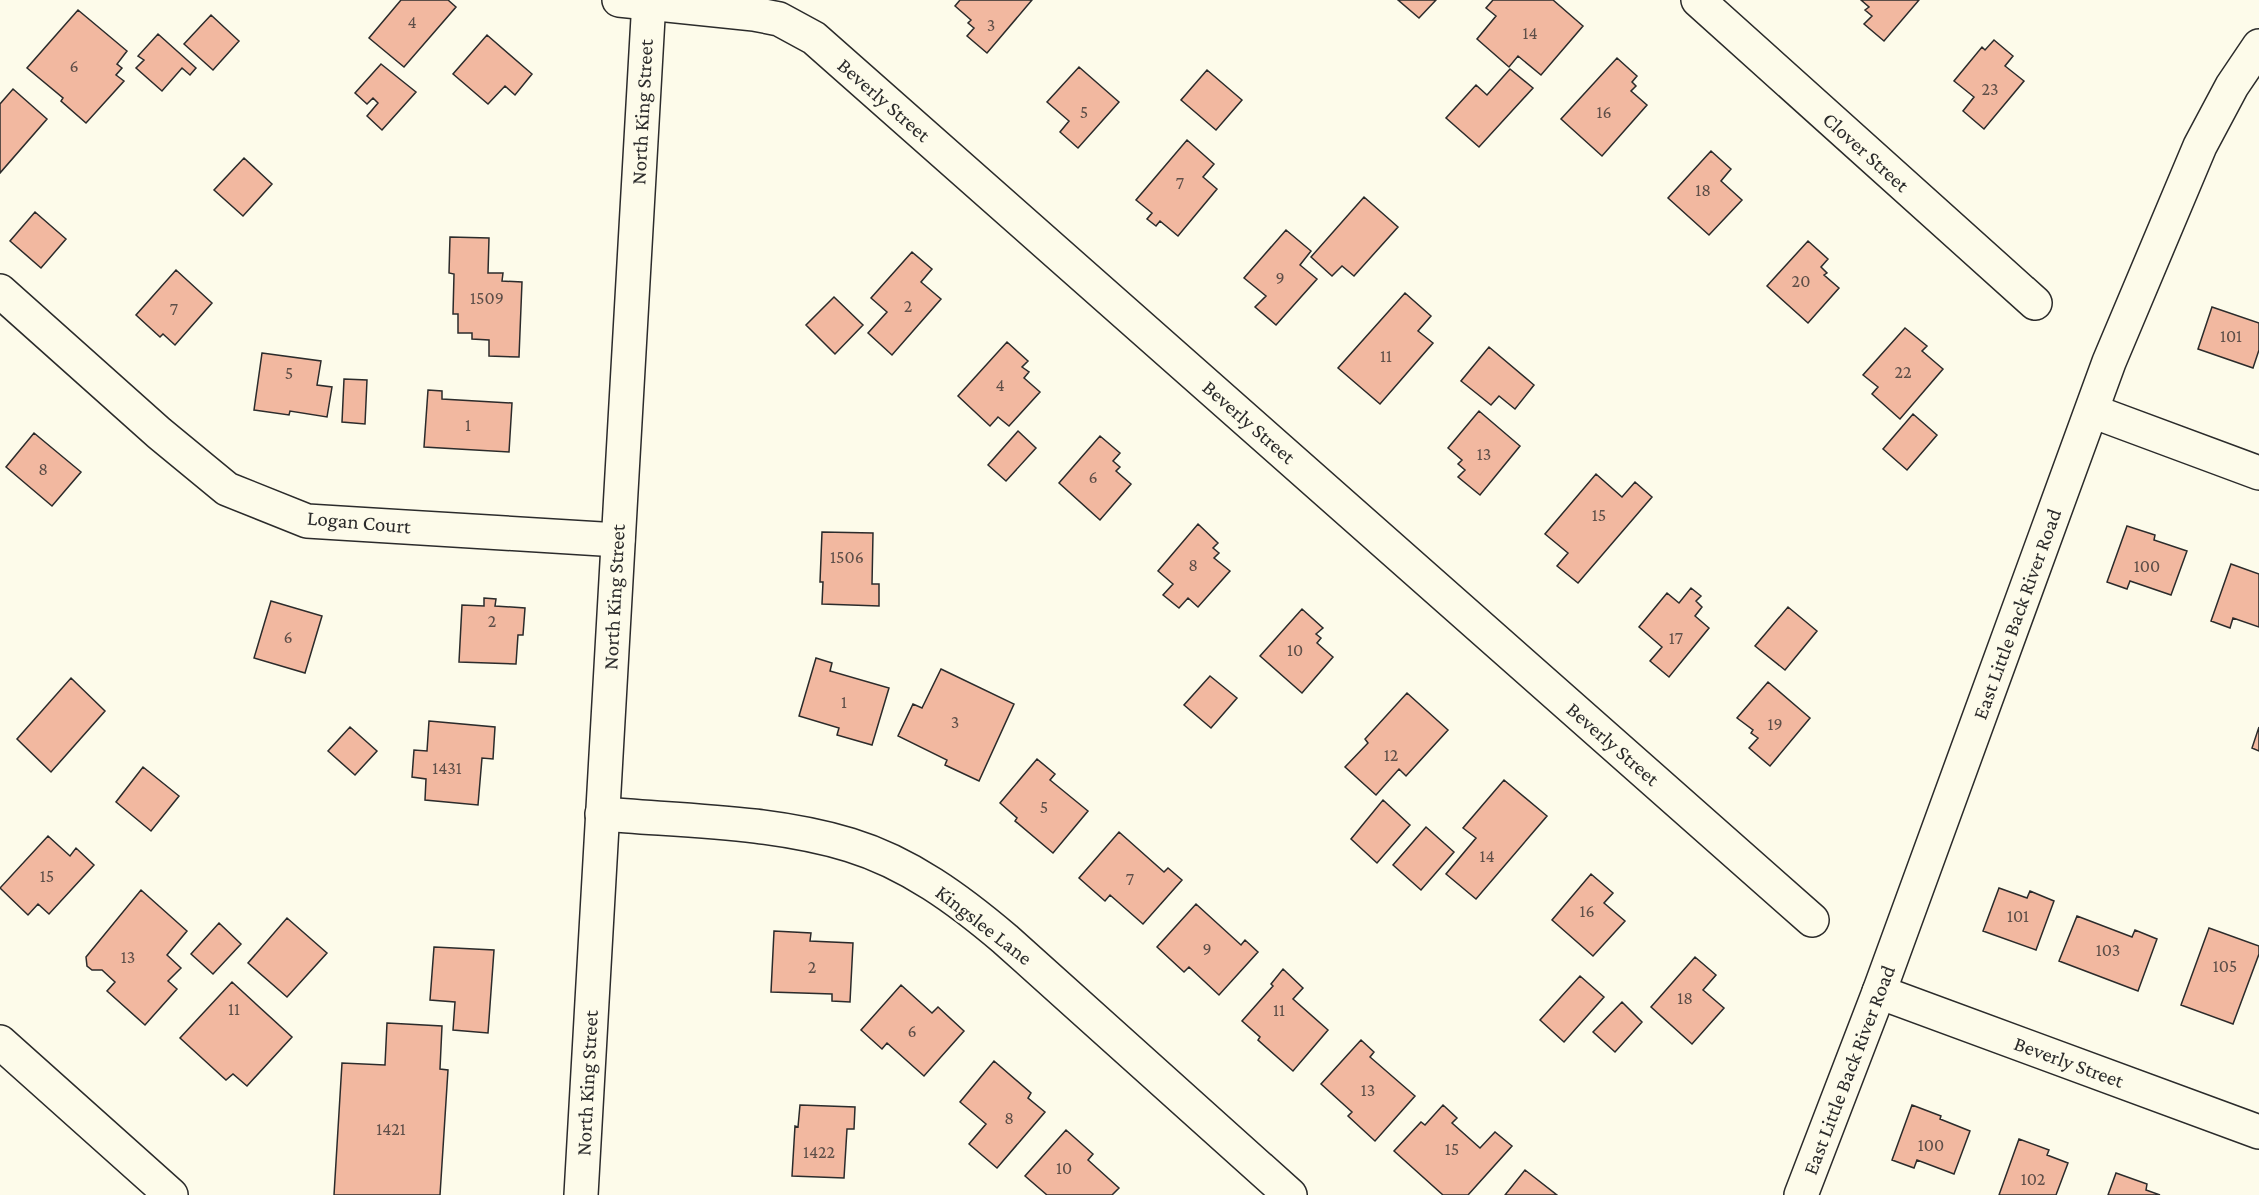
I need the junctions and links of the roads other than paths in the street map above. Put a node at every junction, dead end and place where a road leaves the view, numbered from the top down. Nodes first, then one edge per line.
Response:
1 (1698, 0) edge
2 (639, 1) edge
3 (2259, 46) edge
4 (0, 291) edge
5 (2035, 303) dead end
6 (2092, 411) junction
7 (2259, 473) edge
8 (618, 540) junction
9 (602, 814) junction
10 (1812, 920) dead end
11 (1879, 992) junction
12 (0, 1042) edge
13 (2259, 1132) edge
14 (171, 1195) edge
15 (581, 1195) edge
16 (1290, 1195) edge
17 (1801, 1195) edge

1 - 5 street, Clover Street
2 - 8 street, North King Street
2 - 10 street, Beverly Street
3 - 6 street, East Little Back River Road
4 - 8 street, Logan Court
6 - 7 street
6 - 11 street, East Little Back River Road
8 - 9 street, North King Street
9 - 15 street, North King Street
9 - 16 street, Kingslee Lane
11 - 13 street, Beverly Street
11 - 17 street, East Little Back River Road
12 - 14 street

